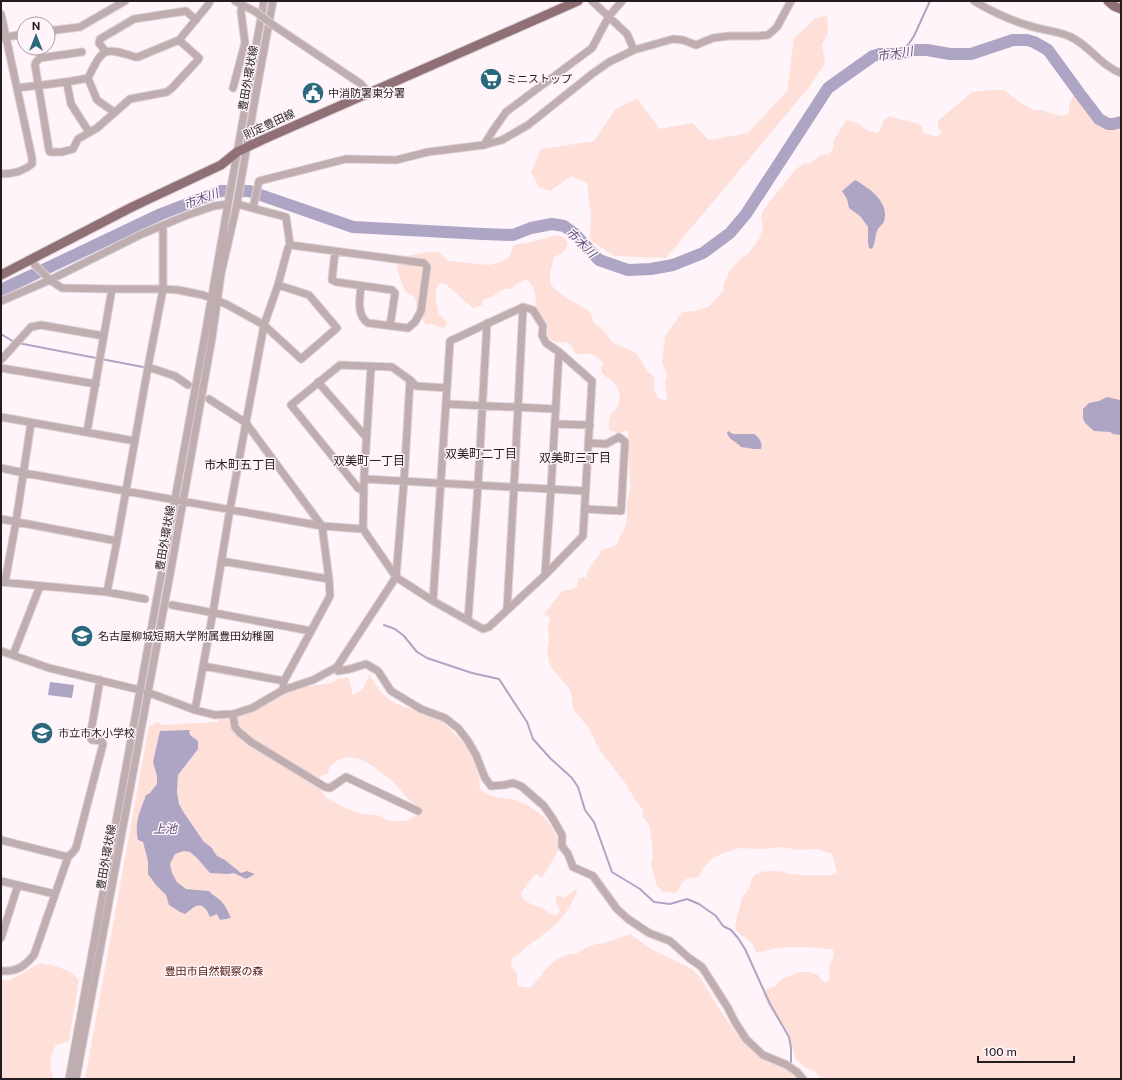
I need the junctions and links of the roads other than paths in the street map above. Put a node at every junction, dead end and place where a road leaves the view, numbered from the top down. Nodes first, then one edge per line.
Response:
1 (125, 1) edge
2 (210, 1) edge
3 (235, 1) edge
4 (264, 1) edge
5 (273, 1) edge
6 (578, 1) edge
7 (592, 1) edge
8 (622, 1) edge
9 (791, 1) edge
10 (974, 1) edge
11 (1108, 1) edge
12 (242, 5) junction
13 (1121, 10) edge
14 (1, 14) edge
15 (609, 16) junction
16 (196, 20) junction
17 (56, 30) edge
18 (16, 35) edge
19 (4, 37) edge
20 (179, 40) junction
21 (634, 50) junction
22 (82, 52) dead end
23 (106, 52) junction
24 (1121, 73) edge
25 (88, 78) junction
26 (66, 83) junction
27 (38, 85) junction
28 (17, 88) junction
29 (233, 88) dead end
30 (369, 93) junction
31 (114, 112) junction
32 (89, 132) junction
33 (484, 145) junction
34 (247, 147) junction
35 (237, 152) junction
36 (1, 174) edge
37 (238, 201) junction
38 (228, 202) junction
39 (254, 204) junction
40 (163, 225) junction
41 (290, 245) junction
42 (335, 251) junction
43 (33, 261) junction
44 (1, 275) edge
45 (50, 280) junction
46 (278, 285) junction
47 (361, 286) junction
48 (112, 289) junction
49 (163, 289) junction
50 (214, 299) junction
51 (1, 301) edge
52 (523, 307) junction
53 (487, 323) junction
54 (264, 326) junction
55 (390, 326) junction
56 (104, 336) junction
57 (559, 352) junction
58 (1, 360) edge
59 (148, 366) junction
60 (371, 367) junction
61 (1, 368) edge
62 (410, 380) junction
63 (318, 382) junction
64 (96, 384) junction
65 (188, 385) dead end
66 (447, 388) junction
67 (209, 399) dead end
68 (446, 404) junction
69 (483, 405) junction
70 (518, 407) junction
71 (556, 409) junction
72 (1, 418) edge
73 (31, 423) junction
74 (246, 423) junction
75 (555, 424) junction
76 (590, 425) junction
77 (86, 432) junction
78 (366, 437) junction
79 (135, 442) junction
80 (589, 443) junction
81 (1, 468) edge
82 (24, 473) junction
83 (364, 479) junction
84 (404, 481) junction
85 (441, 484) junction
86 (478, 486) junction
87 (514, 488) junction
88 (551, 489) junction
89 (126, 490) junction
90 (364, 491) junction
91 (586, 491) junction
92 (175, 500) junction
93 (183, 501) junction
94 (230, 509) junction
95 (585, 509) junction
96 (1, 520) edge
97 (16, 522) junction
98 (322, 526) junction
99 (363, 529) junction
100 (117, 541) junction
101 (222, 561) junction
102 (545, 576) junction
103 (396, 577) junction
104 (330, 579) junction
105 (3, 582) edge
106 (40, 586) junction
107 (107, 592) junction
108 (145, 599) dead end
109 (433, 601) junction
110 (172, 605) dead end
111 (507, 609) junction
112 (213, 612) junction
113 (468, 620) junction
114 (311, 631) junction
115 (1, 651) edge
116 (13, 655) junction
117 (203, 666) junction
118 (337, 667) junction
119 (100, 680) junction
120 (284, 681) junction
121 (283, 690) junction
122 (144, 691) junction
123 (195, 710) junction
124 (233, 714) junction
125 (418, 811) dead end
126 (1, 840) edge
127 (68, 857) junction
128 (1, 881) edge
129 (18, 885) junction
130 (55, 894) junction
131 (1, 938) edge
132 (1, 971) edge
133 (69, 1079) edge
134 (76, 1079) edge
135 (803, 1079) edge

1 - 17 street
2 - 16 street
3 - 12 street
4 - 35 street, 豊田外環状線
5 - 34 street, 豊田外環状線
6 - 30 main road, 則定豊田線
7 - 15 street
8 - 15 street
9 - 21 street
10 - 24 street
11 - 13 main road
12 - 29 street
12 - 30 street, bridge
14 - 19 street
15 - 21 street
15 - 33 street
16 - 20 street
16 - 23 street
18 - 19 street
19 - 28 street
20 - 23 street
20 - 31 street
21 - 33 street
22 - 27 street
23 - 25 street
25 - 26 street
25 - 31 street
26 - 27 street
26 - 32 street
27 - 28 street
27 - 32 street
28 - 36 street
30 - 34 main road, 則定豊田線
31 - 32 street
33 - 39 street
34 - 35 main road, 則定豊田線
34 - 37 street, 豊田外環状線
35 - 38 street, 豊田外環状線
35 - 43 main road, 則定豊田線
37 - 39 street
37 - 50 street, 豊田外環状線
38 - 40 street
38 - 50 street, 豊田外環状線
39 - 41 street
40 - 45 street
40 - 49 street
41 - 42 street
41 - 46 street
42 - 47 street
42 - 55 street
43 - 44 main road, 則定豊田線
43 - 45 street
45 - 48 street
45 - 51 street
46 - 54 street
46 - 54 street
47 - 55 street
47 - 55 street
48 - 49 street
48 - 56 street
49 - 50 street
49 - 59 street
50 - 54 street
50 - 92 street, 豊田外環状線
50 - 93 street, 豊田外環状線
52 - 53 street
52 - 57 street
52 - 70 street
53 - 66 street
53 - 69 street
54 - 74 street
56 - 58 street
56 - 64 street
57 - 71 street
57 - 76 street
59 - 65 street
59 - 79 street
60 - 62 street
60 - 63 street
60 - 78 street
61 - 64 street
62 - 66 street
62 - 84 street
63 - 78 street
63 - 90 street
64 - 77 street
66 - 68 street
67 - 74 street
68 - 69 street
68 - 85 street
69 - 70 street
69 - 86 street
70 - 71 street
70 - 87 street
71 - 75 street
72 - 73 street
73 - 77 street
73 - 82 street
74 - 94 street
74 - 98 street
75 - 76 street
75 - 88 street
76 - 80 street
77 - 79 street
78 - 83 street
79 - 89 street
80 - 91 street
80 - 95 street
81 - 82 street
82 - 89 street
82 - 97 street
83 - 84 street
83 - 90 street
84 - 85 street
84 - 103 street
85 - 86 street
85 - 109 street
86 - 87 street
86 - 113 street
87 - 88 street
87 - 111 street
88 - 91 street
88 - 102 street
89 - 92 street
89 - 100 street
90 - 99 street
91 - 95 street
92 - 93 street
92 - 122 street, 豊田外環状線
93 - 94 street
93 - 122 street, 豊田外環状線
94 - 98 street
94 - 101 street
95 - 102 street
96 - 97 street
97 - 100 street
97 - 105 street
98 - 99 street
98 - 104 street
99 - 103 street
100 - 107 street
101 - 104 street
101 - 112 street
102 - 111 street
103 - 109 street
103 - 118 street
104 - 114 street
105 - 106 street
106 - 107 street
106 - 116 street
107 - 108 street
109 - 113 street
110 - 112 street
111 - 113 street
112 - 114 street
112 - 117 street
114 - 120 street
115 - 116 street
116 - 119 street
117 - 120 street
117 - 123 street
118 - 121 street
118 - 135 street
119 - 122 street
119 - 127 street
120 - 121 street
121 - 124 street
122 - 123 street
122 - 133 street, 豊田外環状線
122 - 134 street, 豊田外環状線
123 - 124 street
124 - 125 street
126 - 127 street
127 - 130 street
128 - 129 street
129 - 130 street
129 - 131 street
130 - 132 street

